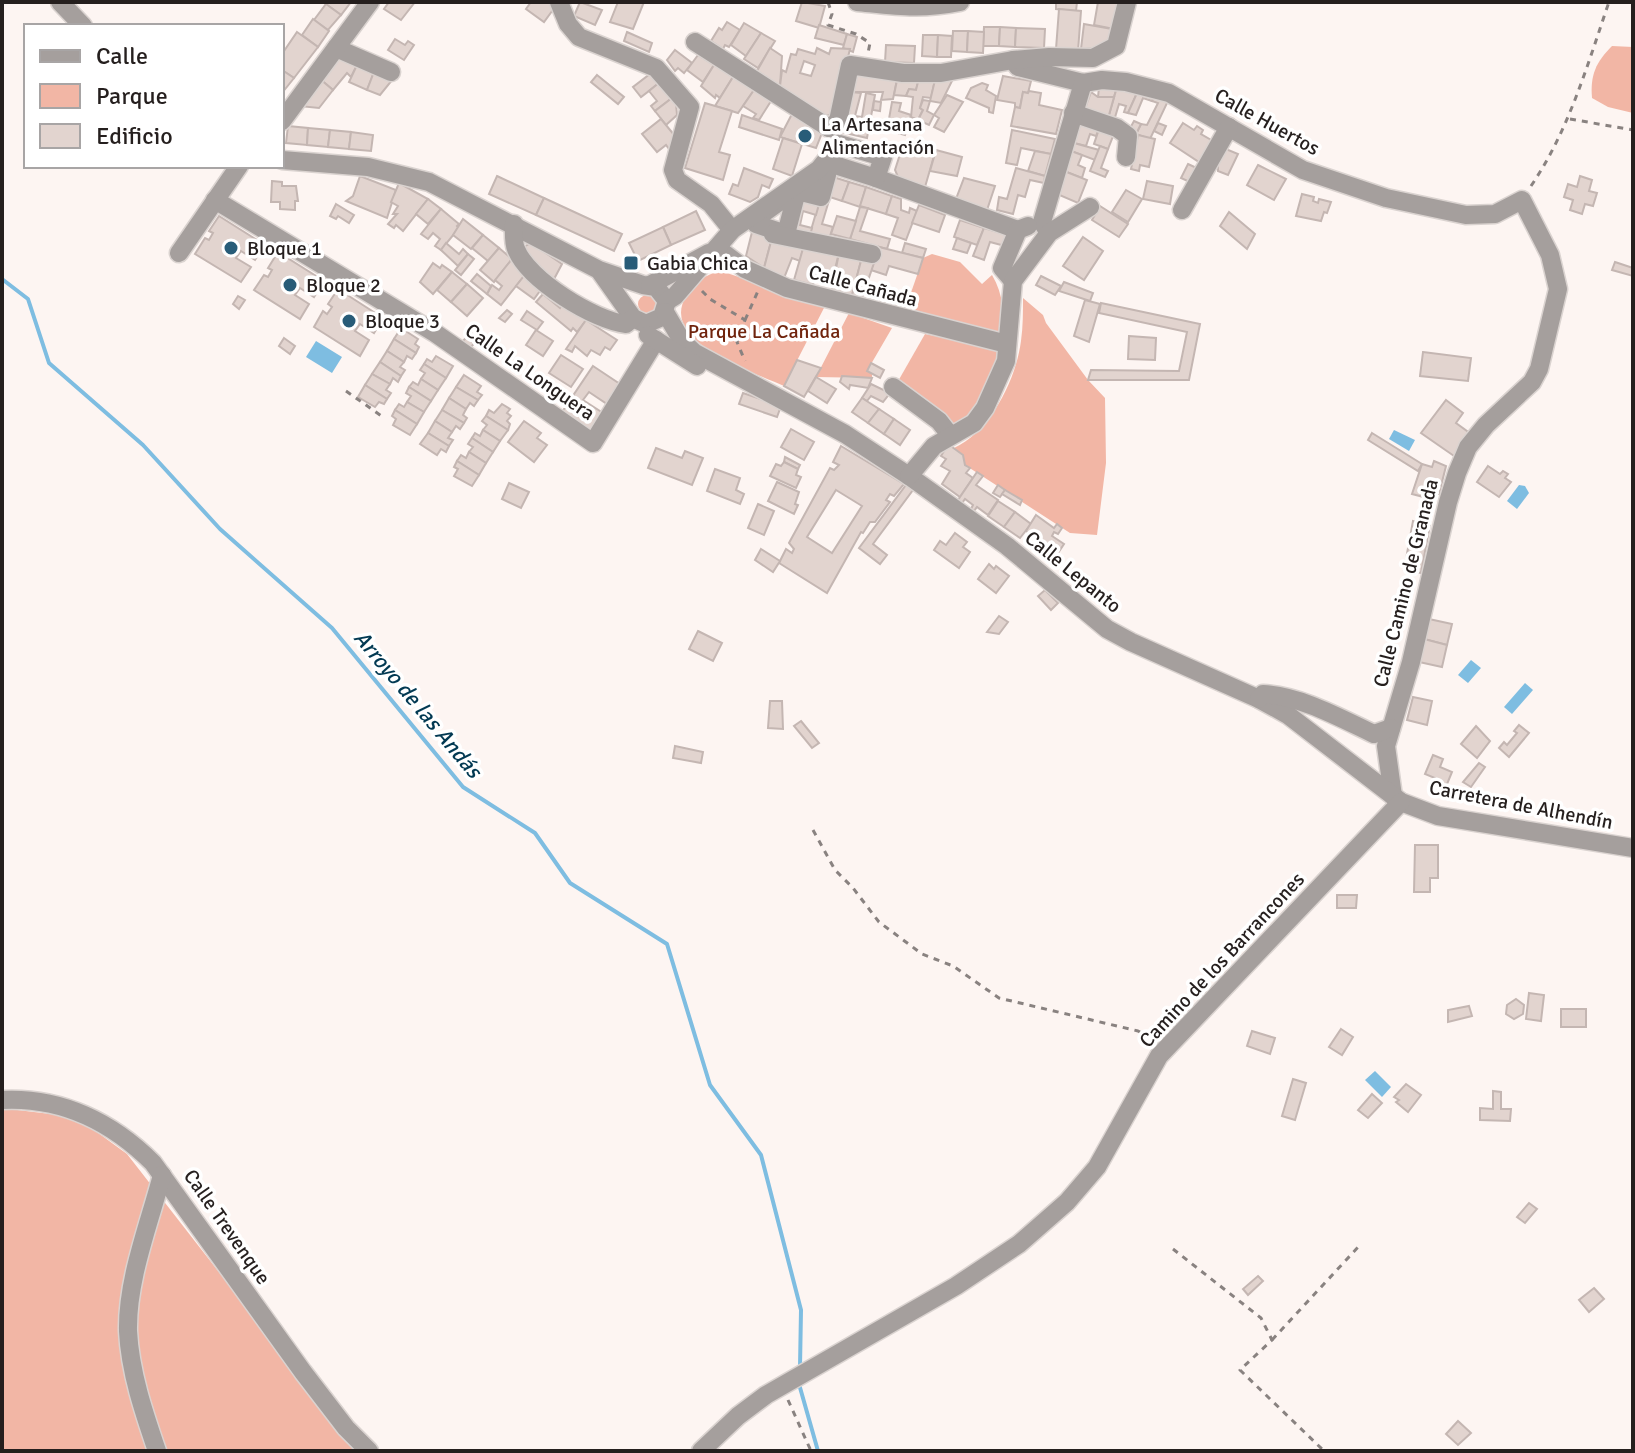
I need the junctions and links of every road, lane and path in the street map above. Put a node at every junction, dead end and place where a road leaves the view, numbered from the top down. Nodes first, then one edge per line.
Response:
1 (60, 2) edge
2 (370, 2) edge
3 (559, 2) edge
4 (828, 2) edge
5 (857, 2) edge
6 (960, 2) edge
7 (1127, 2) edge
8 (1609, 2) edge
9 (81, 24) edge
10 (695, 42) dead end
11 (336, 48) junction
12 (1013, 60) junction
13 (865, 67) junction
14 (391, 72) dead end
15 (1083, 83) junction
16 (1073, 113) junction
17 (284, 118) edge
18 (1568, 119) junction
19 (1229, 127) junction
20 (1633, 130) edge
21 (831, 150) junction
22 (1126, 157) dead end
23 (284, 160) edge
24 (238, 168) edge
25 (215, 200) junction
26 (1522, 200) junction
27 (1090, 207) dead end
28 (1182, 210) dead end
29 (514, 224) junction
30 (738, 225) junction
31 (1045, 227) junction
32 (1018, 230) junction
33 (714, 250) junction
34 (179, 253) dead end
35 (872, 254) dead end
36 (599, 270) junction
37 (763, 279) junction
38 (1013, 281) junction
39 (696, 284) dead end
40 (647, 285) junction
41 (666, 306) junction
42 (634, 318) junction
43 (745, 320) junction
44 (656, 340) junction
45 (1007, 344) junction
46 (746, 364) dead end
47 (893, 387) dead end
48 (346, 391) dead end
49 (763, 391) junction
50 (383, 417) dead end
51 (950, 435) junction
52 (909, 476) junction
53 (1259, 699) junction
54 (1383, 740) junction
55 (1357, 769) junction
56 (1397, 799) junction
57 (813, 830) dead end
58 (1633, 848) edge
59 (1167, 1047) junction
60 (2, 1100) edge
61 (162, 1175) junction
62 (1360, 1245) dead end
63 (1173, 1249) dead end
64 (1272, 1340) junction
65 (783, 1386) junction
66 (157, 1451) edge
67 (369, 1451) edge
68 (701, 1451) edge
69 (811, 1451) edge
70 (1324, 1451) edge

1 - 9 street
2 - 11 street
3 - 30 street
4 - 13 path
5 - 6 street
7 - 12 street
8 - 18 path
10 - 21 street
11 - 14 street
11 - 17 street
12 - 13 street
12 - 15 street, Calle Huertos
13 - 21 street
15 - 16 street
15 - 19 street, Calle Huertos
16 - 22 street
16 - 31 street
18 - 20 path
18 - 26 path
19 - 26 street, Calle Huertos
19 - 28 street
21 - 30 street
21 - 32 street
23 - 29 street, Calle Lepanto
24 - 25 street
25 - 34 street
25 - 44 street, Calle La Longuera
26 - 54 street, Calle Camino de Granada
27 - 31 street
29 - 36 street, Calle Lepanto
29 - 42 street
30 - 33 street
30 - 35 street
31 - 32 street
31 - 38 street
32 - 38 street
33 - 37 street, Calle Cañada
33 - 40 street
33 - 41 street
36 - 40 street, Calle Lepanto
36 - 42 street, Calle Lepanto
37 - 43 path
37 - 45 street, Calle Cañada
38 - 45 street
39 - 43 path
40 - 41 street
40 - 42 street
41 - 42 street
41 - 49 street, Calle Lepanto
42 - 44 street, Calle Lepanto
43 - 46 path
44 - 49 street, Calle Lepanto
45 - 51 street
47 - 51 street
48 - 50 path
49 - 52 street, Calle Lepanto
51 - 52 street
52 - 53 street, Calle Lepanto
53 - 54 street
53 - 55 street, Calle Lepanto
54 - 55 street
54 - 56 street
55 - 56 street, Calle Lepanto
56 - 58 street, Carretera de Alhendín
56 - 59 street, Camino de los Barrancones
57 - 59 path
59 - 65 street, Camino de los Barrancones
60 - 61 street, Calle Trevenque
61 - 66 street
61 - 67 street, Calle Trevenque
62 - 64 path
63 - 64 path
64 - 70 path
65 - 68 street, Camino de los Barrancones
65 - 69 path

